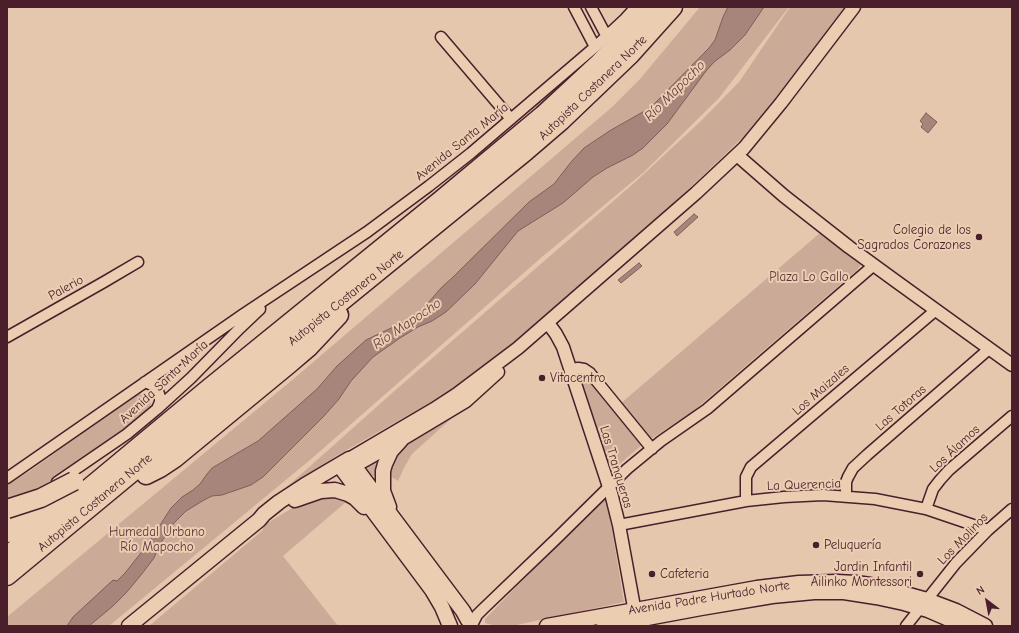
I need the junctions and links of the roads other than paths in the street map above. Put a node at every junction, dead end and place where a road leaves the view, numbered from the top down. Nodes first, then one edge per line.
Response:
1 (574, 7) edge
2 (591, 7) edge
3 (636, 7) edge
4 (652, 7) edge
5 (673, 7) edge
6 (854, 7) edge
7 (441, 37) dead end
8 (607, 37) junction
9 (595, 47) junction
10 (511, 119) junction
11 (737, 155) junction
12 (138, 262) dead end
13 (874, 265) junction
14 (380, 270) junction
15 (292, 281) junction
16 (936, 310) junction
17 (548, 323) junction
18 (7, 337) edge
19 (518, 348) junction
20 (989, 349) junction
21 (1012, 365) edge
22 (571, 370) junction
23 (146, 382) junction
24 (157, 409) junction
25 (1012, 416) edge
26 (157, 431) junction
27 (401, 440) junction
28 (652, 448) junction
29 (347, 466) junction
30 (146, 475) dead end
31 (7, 478) edge
32 (609, 488) junction
33 (846, 496) junction
34 (295, 500) junction
35 (746, 501) junction
36 (56, 502) dead end
37 (926, 509) junction
38 (1012, 509) edge
39 (7, 510) edge
40 (259, 520) junction
41 (7, 522) edge
42 (382, 523) junction
43 (397, 523) junction
44 (619, 525) junction
45 (988, 530) junction
46 (7, 533) edge
47 (7, 556) edge
48 (7, 576) edge
49 (923, 604) junction
50 (636, 619) edge
51 (472, 623) edge
52 (129, 626) edge
53 (450, 626) edge
54 (454, 626) edge
55 (547, 626) edge
56 (604, 626) edge
57 (906, 626) edge
58 (965, 626) edge
59 (985, 626) edge

1 - 9 street
2 - 8 street
3 - 8 street, Avenida Santa María
4 - 26 highway, Autopista Costanera Norte
5 - 14 highway, Autopista Costanera Norte
6 - 11 street
7 - 10 street
8 - 9 street, Avenida Santa María
9 - 10 street, Avenida Santa María
10 - 15 street, Avenida Santa María
11 - 13 street
11 - 17 street
12 - 18 street, Palerio
13 - 16 street
13 - 28 street
14 - 30 highway
14 - 48 highway, Autopista Costanera Norte
15 - 23 street, Avenida Santa María
15 - 24 street, Avenida Santa María
16 - 20 street
16 - 35 street, Los Maizales
17 - 19 street
17 - 22 street, Las Tranqueras
19 - 27 street
19 - 29 street
20 - 21 street
20 - 33 street, Las Totoras
22 - 28 street
22 - 32 street, Las Tranqueras
23 - 24 street
23 - 31 street, Avenida Santa María
24 - 41 street, Avenida Santa María
25 - 37 street, Los Álamos
26 - 39 highway, bridge
26 - 47 highway, Autopista Costanera Norte
27 - 29 street
27 - 43 main road
28 - 32 street
29 - 34 main road
29 - 40 main road
29 - 42 main road
29 - 43 main road
32 - 44 street, Las Tranqueras
32 - 51 street
33 - 35 street, La Querencia
33 - 37 street, La Querencia
34 - 40 main road
34 - 42 main road
35 - 44 street, La Querencia
36 - 46 highway
37 - 45 street, La Querencia
38 - 45 street, Los Molinos
40 - 52 main road
42 - 53 main road
43 - 51 main road
44 - 50 street, Las Tranqueras
45 - 49 street, Los Molinos
49 - 50 main road, Avenida Padre Hurtado Norte
49 - 57 street, Los Molinos
49 - 58 main road, Avenida Padre Hurtado Norte
49 - 59 main road, Avenida Padre Hurtado Norte
50 - 55 main road, Avenida Padre Hurtado Norte
50 - 56 main road, Avenida Padre Hurtado Norte
51 - 54 main road

